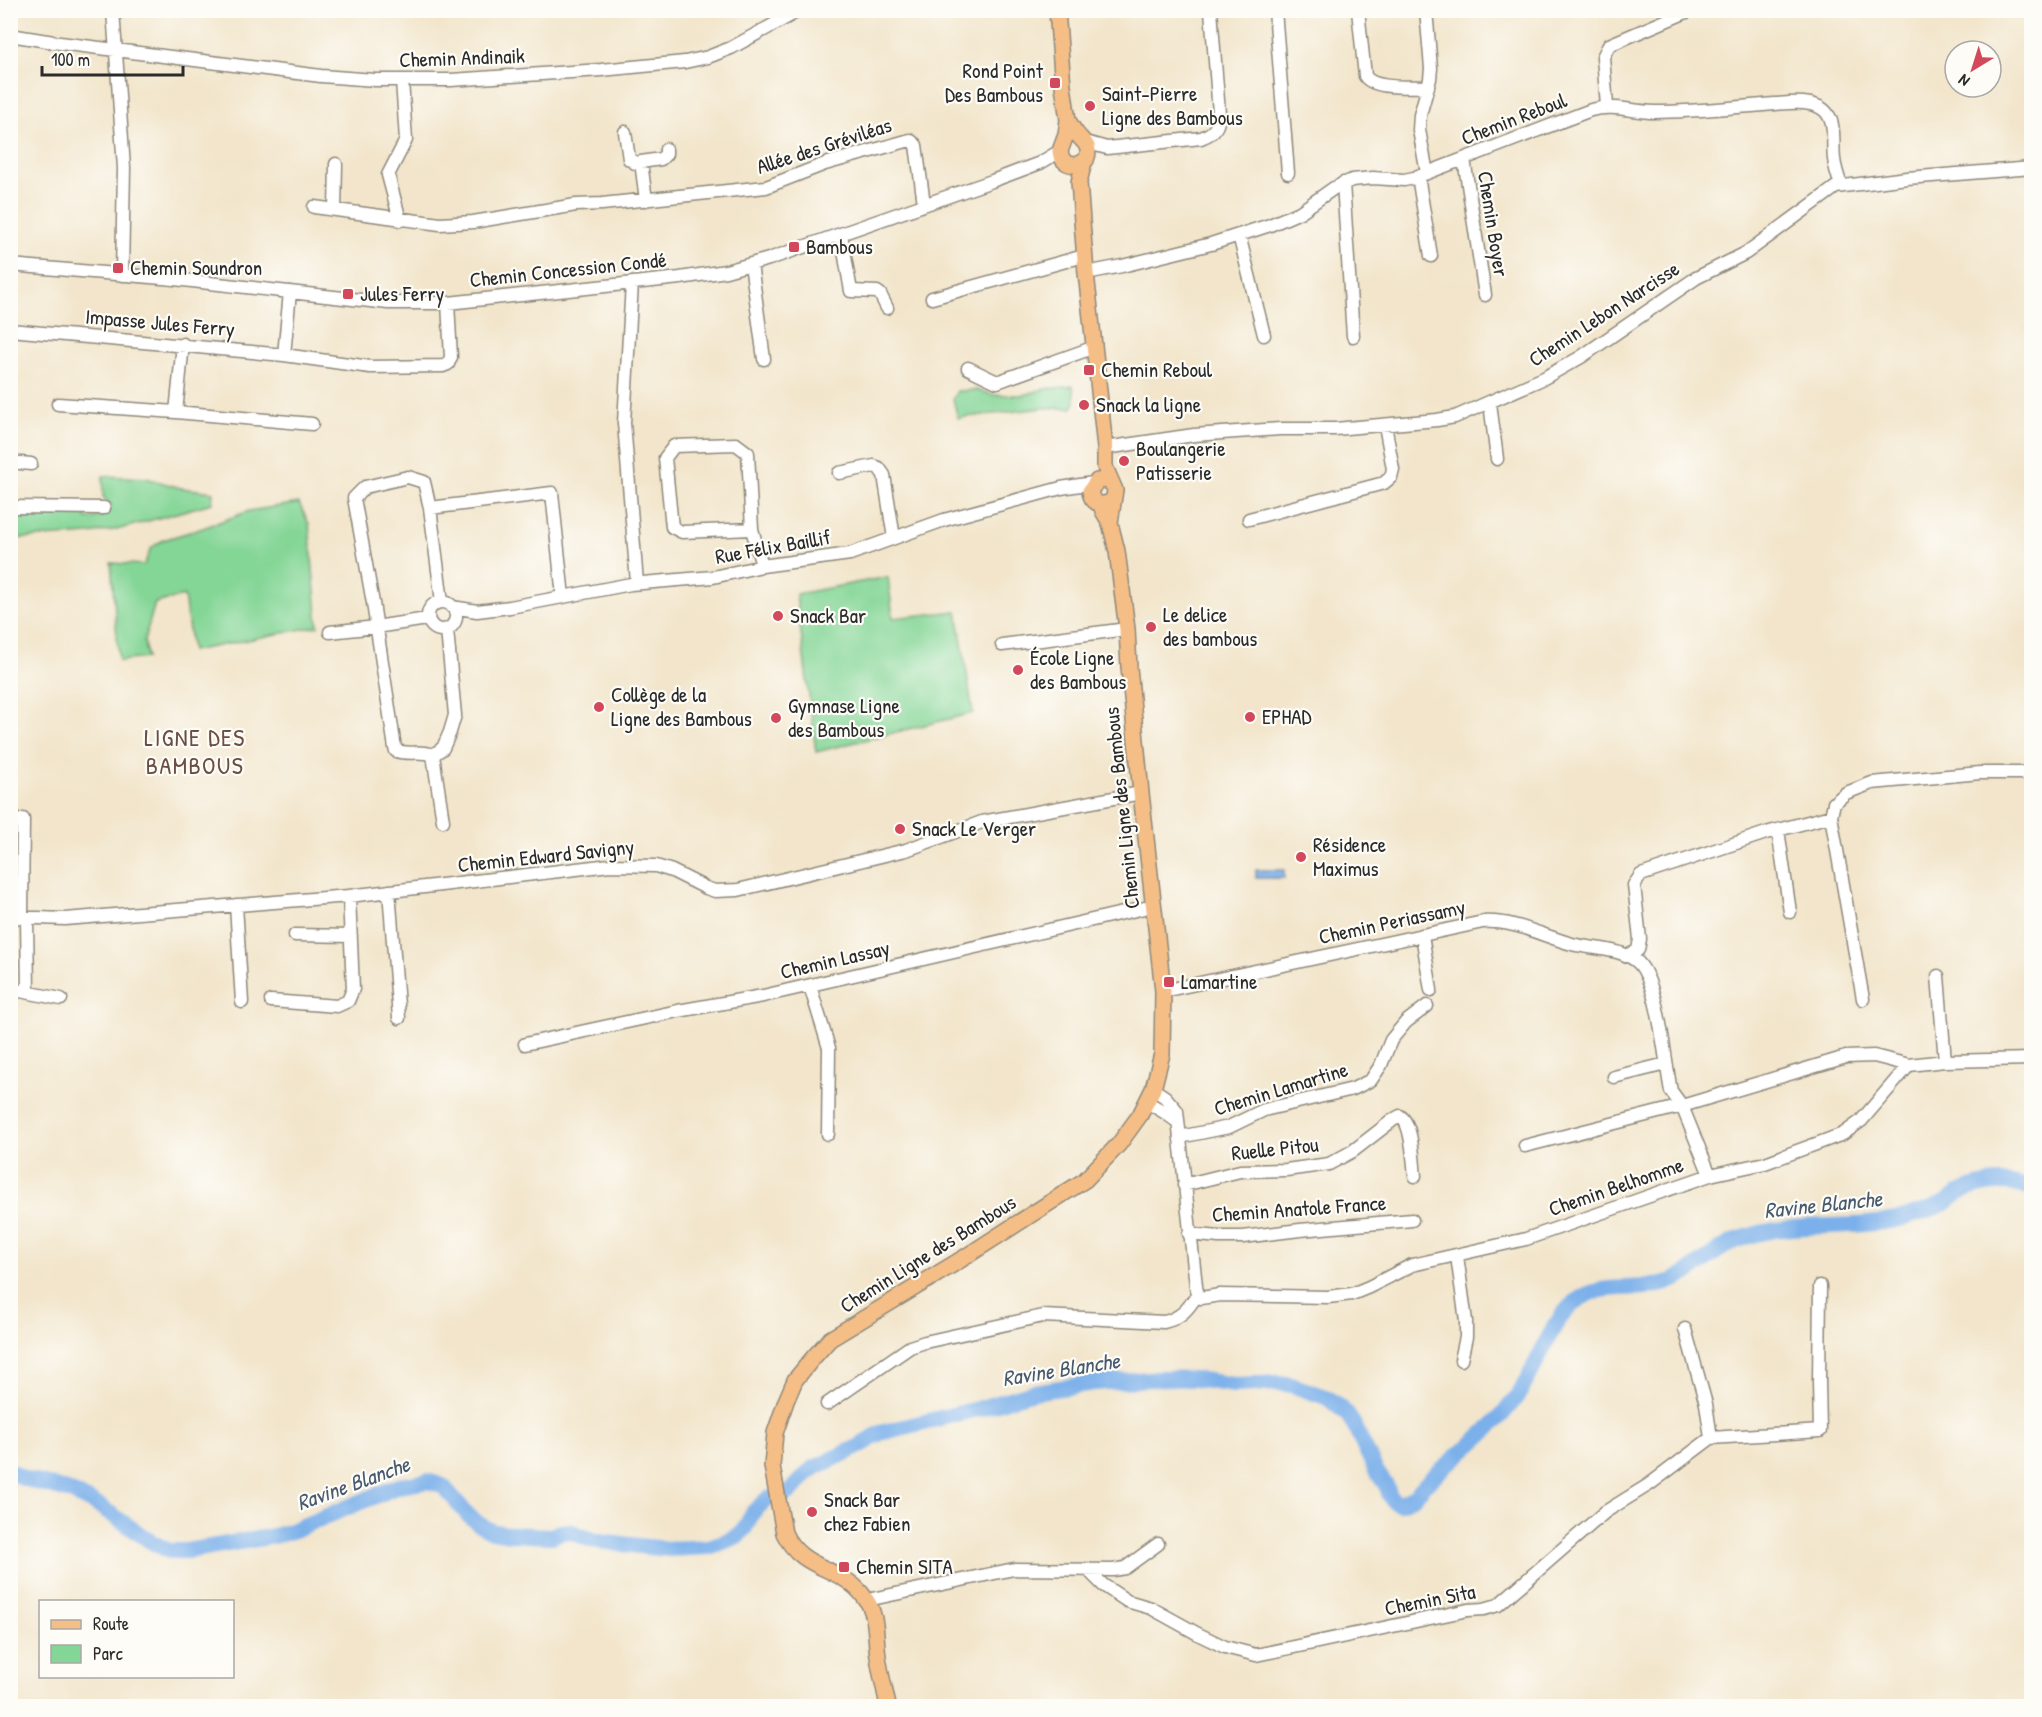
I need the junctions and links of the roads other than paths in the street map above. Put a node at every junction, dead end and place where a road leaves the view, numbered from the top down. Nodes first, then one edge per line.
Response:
1 (113, 10) edge
2 (800, 10) edge
3 (1057, 10) edge
4 (1210, 10) edge
5 (1275, 10) edge
6 (1358, 10) edge
7 (1426, 10) edge
8 (1692, 10) edge
9 (10, 35) edge
10 (115, 49) junction
11 (402, 80) junction
12 (1428, 87) junction
13 (1607, 106) junction
14 (1068, 120) junction
15 (625, 132) dead end
16 (666, 149) dead end
17 (1084, 150) junction
18 (1063, 154) junction
19 (1464, 159) junction
20 (641, 162) junction
21 (336, 164) dead end
22 (2031, 168) edge
23 (1288, 173) dead end
24 (1422, 175) junction
25 (1079, 182) junction
26 (1342, 183) junction
27 (1841, 185) junction
28 (646, 200) junction
29 (924, 204) junction
30 (314, 207) dead end
31 (335, 210) junction
32 (400, 220) junction
33 (841, 234) junction
34 (1239, 236) junction
35 (1084, 256) junction
36 (1431, 256) dead end
37 (752, 264) junction
38 (10, 265) edge
39 (1086, 273) junction
40 (122, 275) junction
41 (632, 283) junction
42 (290, 292) junction
43 (1485, 294) dead end
44 (932, 298) dead end
45 (448, 303) junction
46 (886, 308) dead end
47 (10, 330) edge
48 (1264, 335) dead end
49 (1353, 336) dead end
50 (183, 344) junction
51 (1095, 347) junction
52 (284, 355) junction
53 (764, 360) dead end
54 (968, 368) dead end
55 (1490, 402) junction
56 (58, 404) dead end
57 (176, 412) junction
58 (312, 424) dead end
59 (1385, 425) junction
60 (1105, 448) junction
61 (1497, 459) dead end
62 (10, 462) edge
63 (31, 464) dead end
64 (839, 473) dead end
65 (1101, 491) junction
66 (10, 507) edge
67 (104, 508) dead end
68 (430, 508) junction
69 (1249, 519) dead end
70 (752, 529) junction
71 (894, 538) junction
72 (762, 566) junction
73 (637, 584) junction
74 (563, 597) junction
75 (447, 604) junction
76 (477, 611) junction
77 (427, 619) junction
78 (451, 626) junction
79 (376, 627) junction
80 (1127, 629) junction
81 (330, 632) dead end
82 (1002, 645) dead end
83 (433, 755) junction
84 (2031, 772) edge
85 (1141, 793) junction
86 (1831, 816) junction
87 (23, 819) dead end
88 (443, 821) dead end
89 (1778, 830) junction
90 (389, 891) junction
91 (350, 896) junction
92 (236, 905) junction
93 (1153, 906) junction
94 (1790, 912) dead end
95 (20, 917) edge
96 (295, 935) dead end
97 (1422, 935) junction
98 (351, 936) junction
99 (1627, 956) junction
100 (1938, 976) dead end
101 (810, 986) junction
102 (10, 989) edge
103 (1431, 990) dead end
104 (1163, 991) junction
105 (28, 992) junction
106 (61, 999) dead end
107 (1863, 999) dead end
108 (271, 1001) dead end
109 (242, 1002) dead end
110 (1427, 1006) dead end
111 (399, 1017) dead end
112 (525, 1044) dead end
113 (2031, 1059) edge
114 (1945, 1061) junction
115 (1666, 1064) junction
116 (1909, 1065) junction
117 (1614, 1077) dead end
118 (1150, 1096) junction
119 (1682, 1106) junction
120 (828, 1134) dead end
121 (1180, 1137) junction
122 (1525, 1146) dead end
123 (1710, 1175) junction
124 (1415, 1176) dead end
125 (1184, 1185) junction
126 (1412, 1220) dead end
127 (1189, 1234) junction
128 (1456, 1256) junction
129 (1820, 1286) dead end
130 (1196, 1291) junction
131 (1685, 1329) dead end
132 (1461, 1360) dead end
133 (827, 1404) dead end
134 (1711, 1438) junction
135 (1158, 1544) dead end
136 (1087, 1569) junction
137 (867, 1600) junction
138 (888, 1707) edge

1 - 10 street
2 - 11 street, Chemin Andinaik
3 - 14 main road
4 - 17 street
5 - 23 street
6 - 12 street
7 - 12 street
8 - 13 street
9 - 10 street, Chemin Andinaik
10 - 11 street, Chemin Andinaik
10 - 40 street
11 - 32 street
12 - 24 street
13 - 19 street, Chemin Reboul
13 - 27 street, Chemin Reboul
14 - 17 main road
14 - 18 main road
15 - 20 street
16 - 20 street
17 - 18 main road
17 - 18 main road
17 - 25 main road, Chemin Ligne des Bambous
18 - 25 main road, Chemin Ligne des Bambous
18 - 29 street, Chemin Concession Condé
19 - 24 street, Chemin Reboul
19 - 43 street, Chemin Boyer
20 - 28 street
21 - 31 street
22 - 27 street
24 - 26 street, Chemin Reboul
24 - 36 street
25 - 35 main road, Chemin Ligne des Bambous
26 - 34 street, Chemin Reboul
26 - 49 street
27 - 55 street, Chemin Lebon Narcisse
28 - 29 street, Allée des Gréviléas
28 - 32 street, Allée des Gréviléas
29 - 33 street, Chemin Concession Condé
30 - 31 street, Allée des Gréviléas
31 - 32 street, Allée des Gréviléas
33 - 37 street, Chemin Concession Condé
33 - 46 street
34 - 39 street, Chemin Reboul
34 - 48 street
35 - 39 main road, Chemin Ligne des Bambous
35 - 44 street
37 - 41 street, Chemin Concession Condé
37 - 53 street
38 - 40 street, Chemin Concession Condé
39 - 51 main road, Chemin Ligne des Bambous
40 - 42 street, Chemin Concession Condé
41 - 45 street, Chemin Concession Condé
41 - 73 street
42 - 45 street, Chemin Concession Condé
42 - 52 street
45 - 52 street, Impasse Jules Ferry
47 - 50 street, Impasse Jules Ferry
50 - 52 street, Impasse Jules Ferry
50 - 57 street
51 - 54 street
51 - 60 main road, Chemin Ligne des Bambous
55 - 59 street, Chemin Lebon Narcisse
55 - 61 street
56 - 57 street
57 - 58 street
59 - 60 street, Chemin Lebon Narcisse
59 - 69 street
60 - 65 main road, Chemin Ligne des Bambous
62 - 63 street
64 - 71 street
65 - 71 street, Rue Félix Baillif
65 - 80 main road, Chemin Ligne des Bambous
66 - 67 street
68 - 74 street
68 - 75 street
68 - 79 street
70 - 70 street
70 - 72 street
71 - 72 street, Rue Félix Baillif
72 - 73 street, Rue Félix Baillif
73 - 74 street, Rue Félix Baillif
74 - 76 street, Rue Félix Baillif
75 - 76 street, Rue Félix Baillif
75 - 77 street
75 - 78 street
76 - 78 street, Rue Félix Baillif
77 - 78 street
77 - 79 street
78 - 83 street
79 - 81 street
79 - 83 street
80 - 82 street
80 - 85 main road, Chemin Ligne des Bambous
83 - 88 street
84 - 86 street
85 - 90 street, Chemin Edward Savigny
85 - 93 main road, Chemin Ligne des Bambous
86 - 89 street
86 - 107 street
87 - 95 street
89 - 94 street
89 - 99 street
90 - 91 street, Chemin Edward Savigny
90 - 111 street
91 - 92 street, Chemin Edward Savigny
91 - 98 street
92 - 95 street, Chemin Edward Savigny
92 - 109 street
93 - 101 street, Chemin Lassay
93 - 104 main road, Chemin Ligne des Bambous
95 - 105 street
96 - 98 street
97 - 99 street, Chemin Periassamy
97 - 103 street
97 - 104 street, Chemin Periassamy
98 - 108 street
99 - 115 street
100 - 114 street
101 - 112 street, Chemin Lassay
101 - 120 street
102 - 105 street
104 - 118 main road, Chemin Ligne des Bambous
105 - 106 street
110 - 121 street, Chemin Lamartine
113 - 114 street
114 - 116 street
115 - 117 street
115 - 119 street
116 - 119 street
116 - 123 street, Chemin Belhomme
118 - 121 street
118 - 137 main road, Chemin Ligne des Bambous
119 - 122 street
119 - 123 street
121 - 125 street
123 - 128 street, Chemin Belhomme
124 - 125 street, Ruelle Pitou
125 - 127 street
126 - 127 street, Chemin Anatole France
127 - 130 street
128 - 130 street, Chemin Belhomme
128 - 132 street
129 - 134 street
130 - 133 street
131 - 134 street
134 - 136 street, Chemin Sita
135 - 136 street
136 - 137 street
137 - 138 main road

